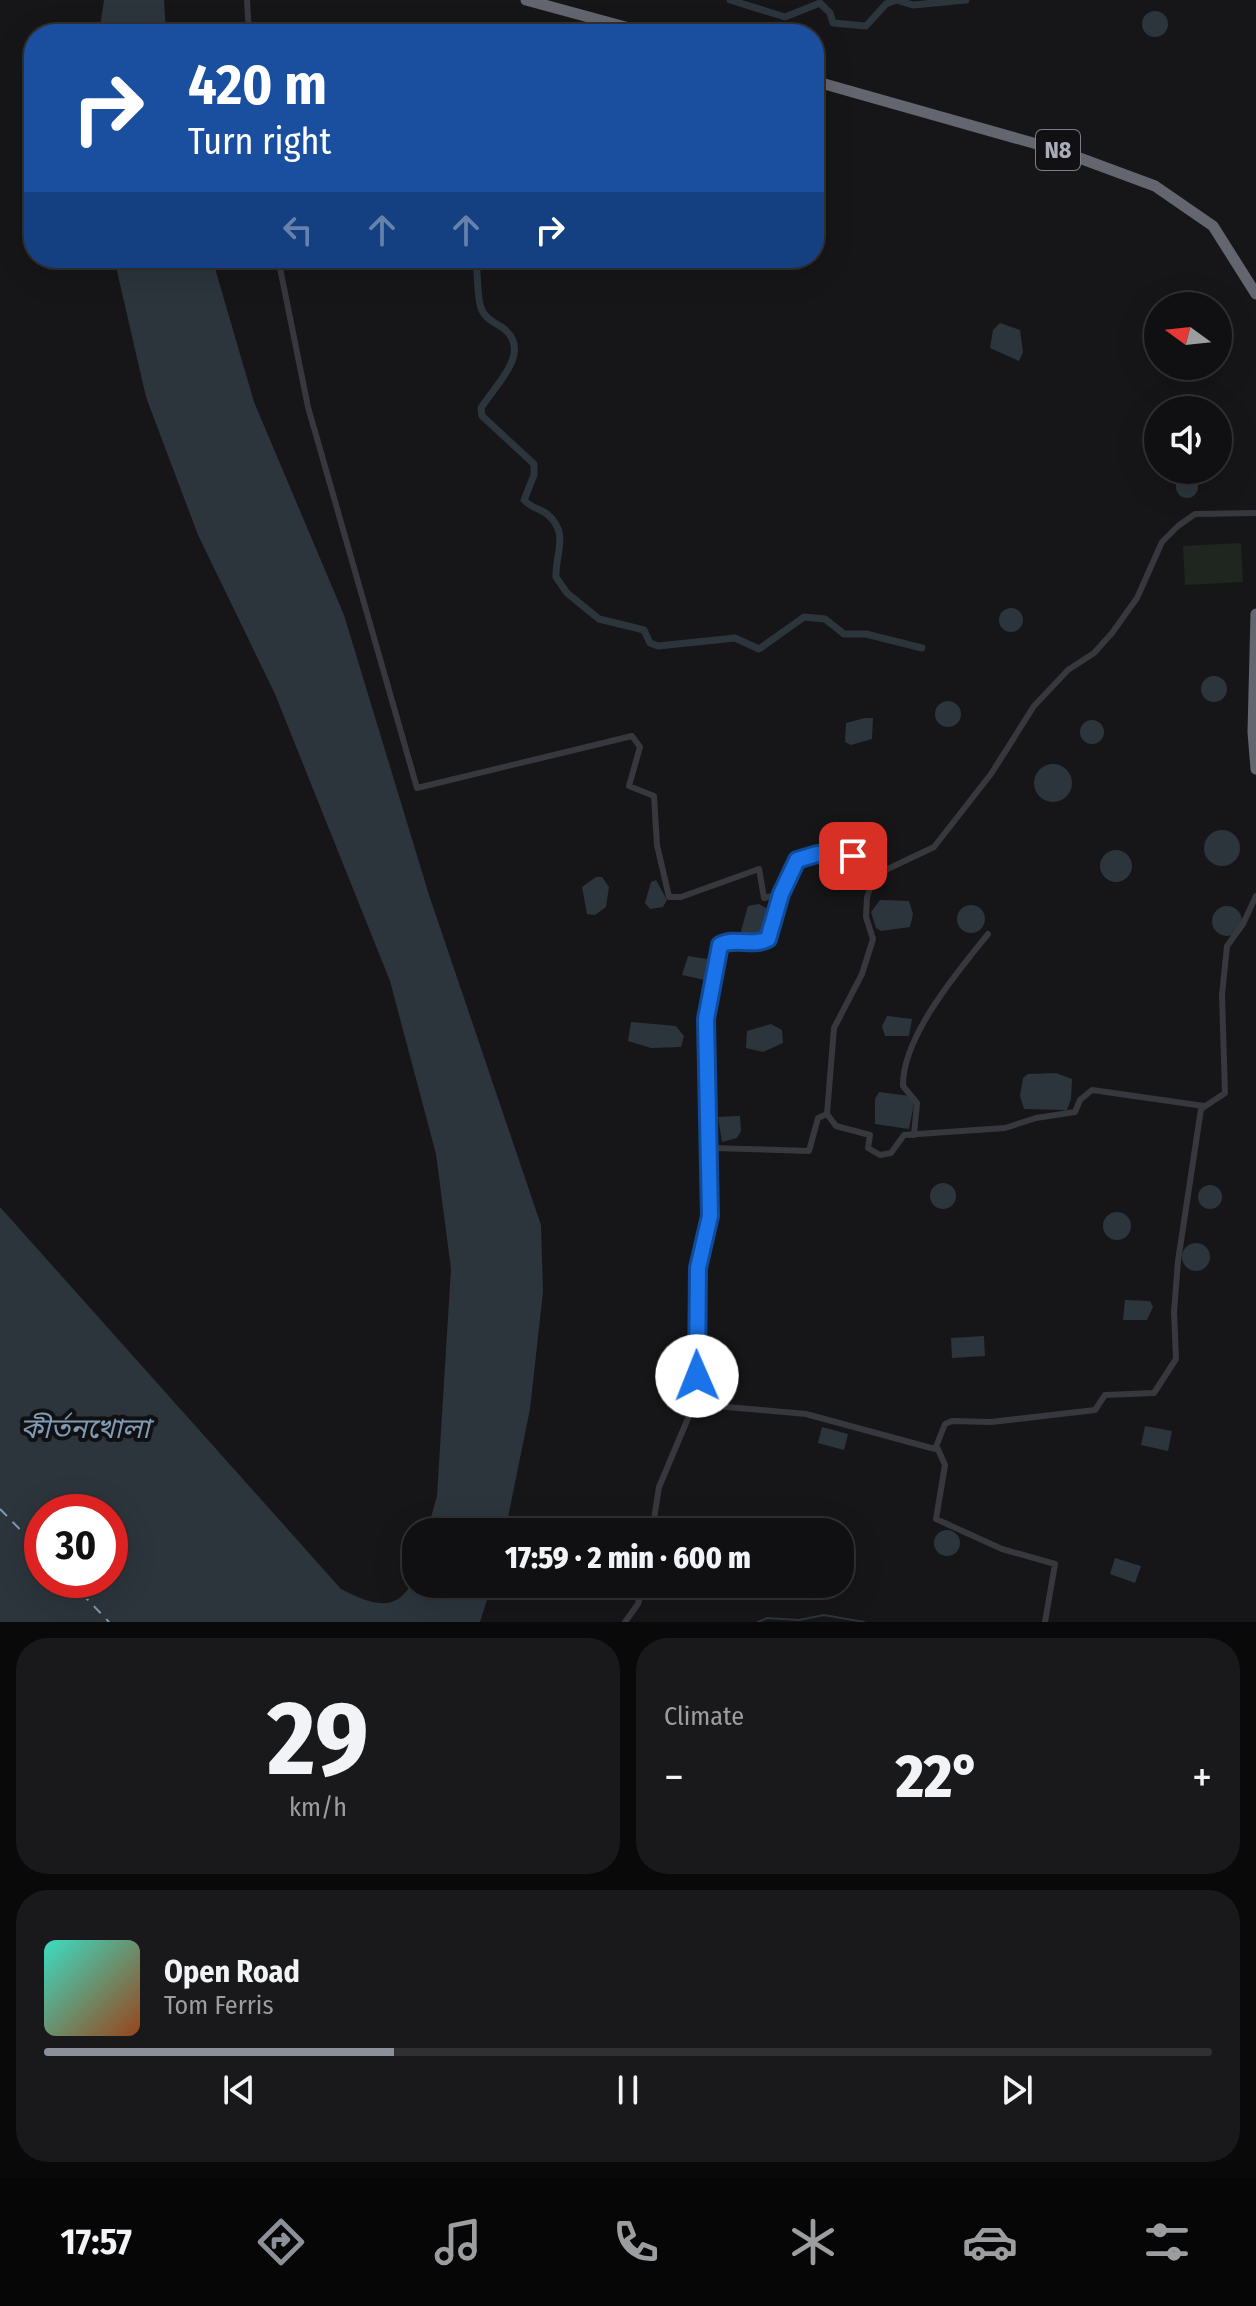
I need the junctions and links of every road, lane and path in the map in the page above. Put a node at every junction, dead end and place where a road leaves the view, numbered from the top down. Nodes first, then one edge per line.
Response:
1 (247, 0) edge
2 (526, 0) edge
3 (248, 24) edge
4 (614, 24) edge
5 (824, 84) edge
6 (280, 268) edge
7 (1256, 294) edge
8 (1256, 513) edge
9 (1256, 614) edge
10 (1256, 769) edge
11 (886, 869) junction
12 (781, 894) junction
13 (1256, 896) edge
14 (988, 934) dead end
15 (1204, 1106) junction
16 (827, 1114) junction
17 (914, 1135) junction
18 (711, 1148) junction
19 (694, 1404) junction
20 (937, 1447) junction
21 (655, 1518) edge
22 (640, 1598) edge
23 (625, 1622) edge
24 (1045, 1622) edge

1 - 3 street
2 - 4 highway
5 - 7 highway, N8
6 - 12 street
8 - 11 street
9 - 10 highway
11 - 12 street
11 - 16 street
12 - 18 street
13 - 15 street
14 - 17 street
15 - 17 street
15 - 20 street
16 - 17 street
16 - 18 street
18 - 19 street
19 - 20 street
19 - 21 street
20 - 24 street
22 - 23 street

